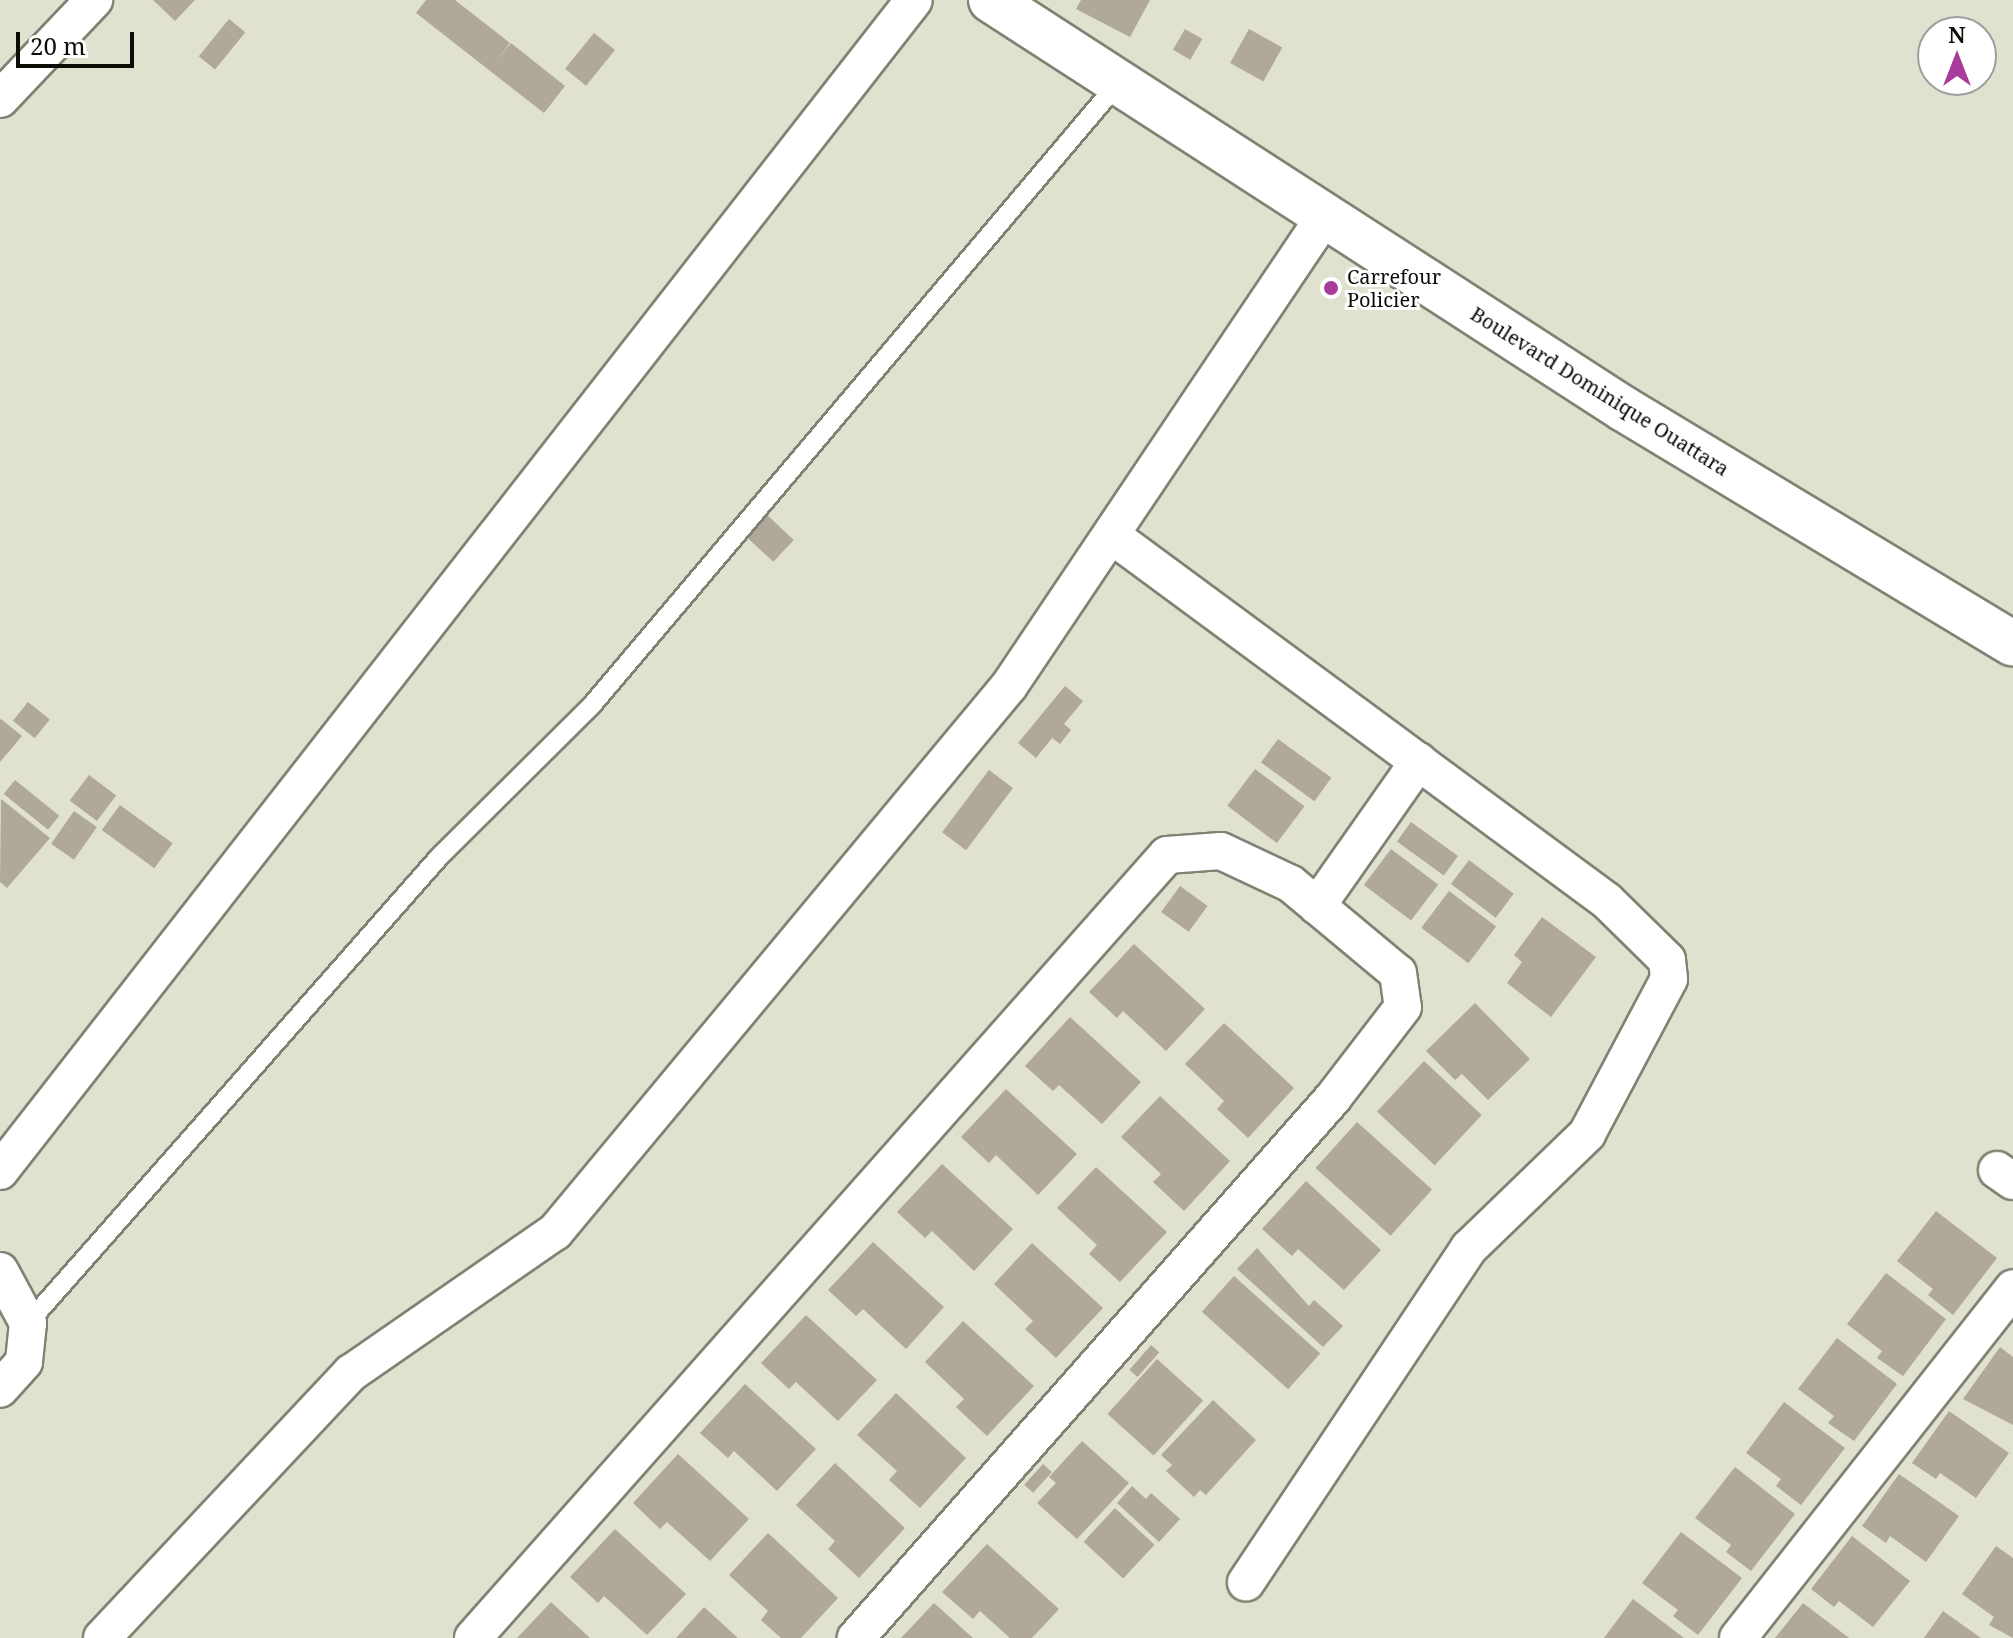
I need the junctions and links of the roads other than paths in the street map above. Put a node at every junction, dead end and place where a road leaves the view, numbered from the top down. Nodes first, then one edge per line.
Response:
1 (94, 0) edge
2 (914, 0) edge
3 (1013, 6) edge
4 (1119, 82) junction
5 (0, 99) edge
6 (1325, 216) junction
7 (1111, 535) junction
8 (2013, 644) edge
9 (1419, 761) junction
10 (1317, 906) junction
11 (0, 1171) edge
12 (0, 1271) edge
13 (2013, 1288) edge
14 (28, 1323) junction
15 (0, 1389) edge
16 (1246, 1582) dead end
17 (102, 1638) edge
18 (473, 1638) edge
19 (856, 1638) edge
20 (1738, 1638) edge

1 - 5 street
2 - 11 street
3 - 4 street, Boulevard Dominique Ouattara
4 - 6 street, Boulevard Dominique Ouattara
4 - 14 lane
6 - 7 street
6 - 8 street, Boulevard Dominique Ouattara
7 - 9 street
7 - 17 street
9 - 10 street
9 - 16 street
10 - 18 street
10 - 19 street
12 - 14 street
13 - 20 street
14 - 15 street

